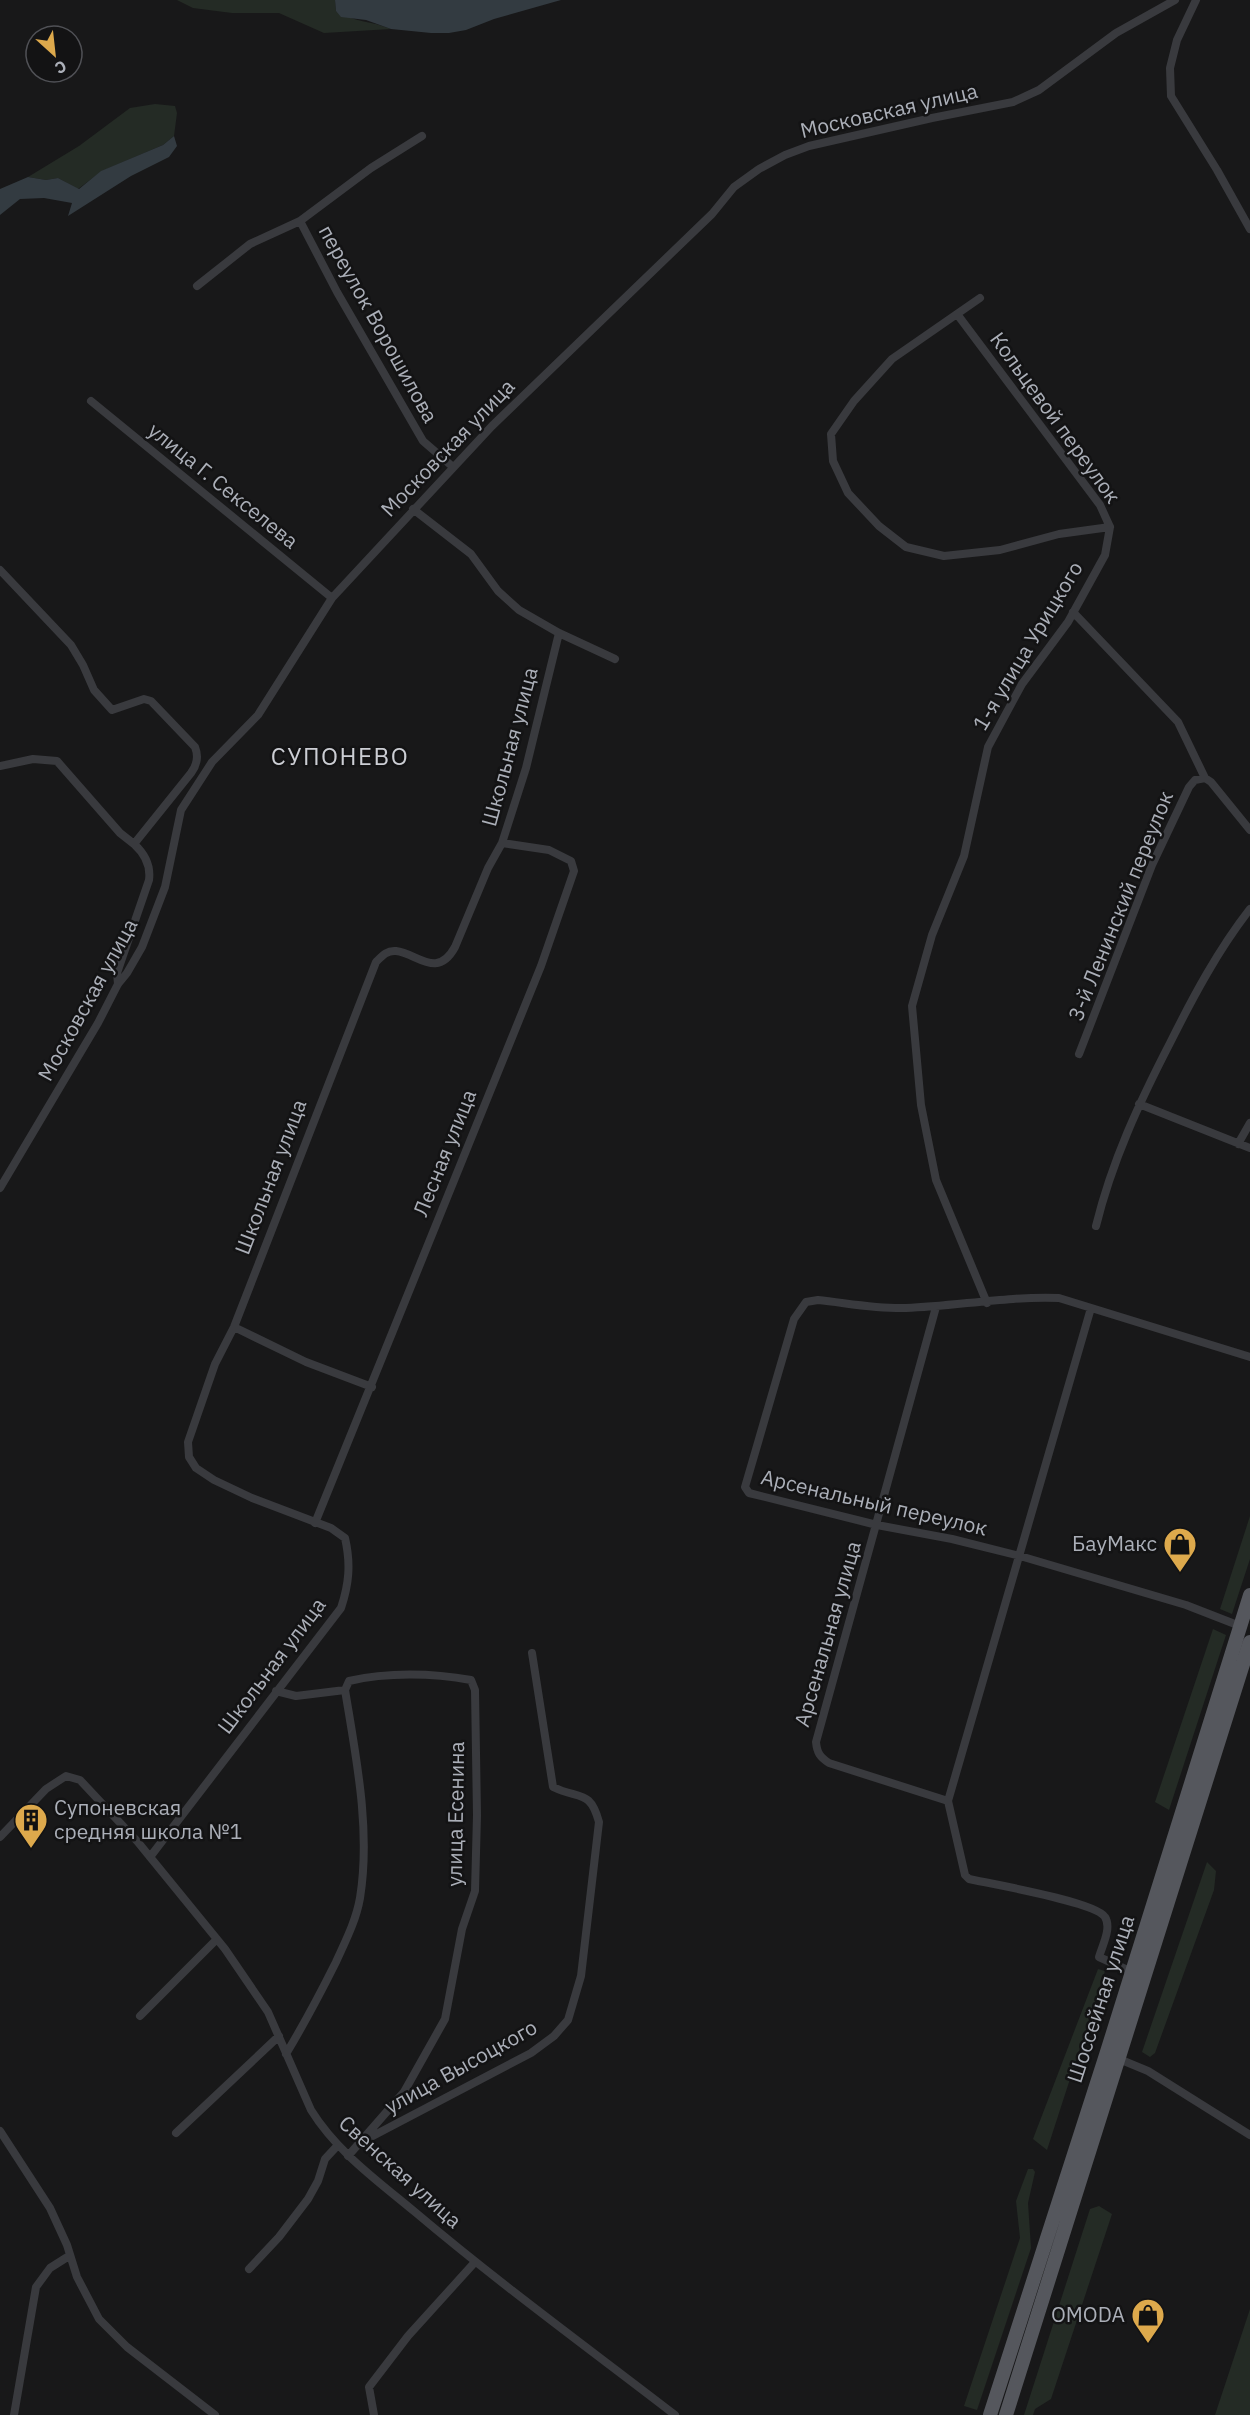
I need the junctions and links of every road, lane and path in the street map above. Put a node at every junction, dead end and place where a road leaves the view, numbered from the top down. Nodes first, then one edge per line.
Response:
1 (1175, 0) edge
2 (1196, 0) edge
3 (422, 136) dead end
4 (300, 221) junction
5 (1250, 230) edge
6 (197, 286) dead end
7 (980, 298) dead end
8 (957, 314) junction
9 (91, 401) dead end
10 (453, 467) junction
11 (413, 509) junction
12 (1110, 527) junction
13 (0, 570) edge
14 (332, 598) junction
15 (1073, 612) junction
16 (559, 633) junction
17 (615, 659) dead end
18 (0, 766) edge
19 (1205, 778) junction
20 (1250, 830) edge
21 (502, 843) junction
22 (134, 844) junction
23 (1250, 909) edge
24 (118, 984) junction
25 (1079, 1054) dead end
26 (1138, 1104) junction
27 (1250, 1123) edge
28 (1238, 1144) junction
29 (1250, 1148) edge
30 (0, 1188) edge
31 (1096, 1226) dead end
32 (987, 1302) junction
33 (936, 1307) junction
34 (1091, 1308) junction
35 (234, 1327) junction
36 (1250, 1357) edge
37 (372, 1388) junction
38 (315, 1523) junction
39 (877, 1525) junction
40 (1020, 1556) junction
41 (1250, 1595) edge
42 (1240, 1626) junction
43 (1250, 1642) edge
44 (532, 1653) dead end
45 (345, 1690) junction
46 (276, 1691) junction
47 (948, 1801) junction
48 (0, 1837) edge
49 (150, 1857) junction
50 (217, 1940) junction
51 (1132, 1972) junction
52 (141, 2016) dead end
53 (279, 2036) junction
54 (286, 2054) junction
55 (1119, 2059) junction
56 (0, 2131) edge
57 (176, 2133) dead end
58 (1250, 2135) edge
59 (362, 2142) junction
60 (338, 2145) junction
61 (348, 2156) junction
62 (69, 2256) junction
63 (475, 2262) junction
64 (249, 2269) dead end
65 (14, 2415) edge
66 (214, 2415) edge
67 (374, 2415) edge
68 (675, 2415) edge
69 (990, 2415) edge
70 (1006, 2415) edge

1 - 10 street, Московская улица
2 - 5 street
3 - 4 street
4 - 6 street
4 - 10 street, переулок Ворошилова
7 - 8 street, Кольцевой переулок
8 - 12 street, Кольцевой переулок
8 - 12 street, Кольцевой переулок
9 - 14 street, улица Г. Секселева
10 - 11 street, Московская улица
11 - 14 street, Московская улица
11 - 16 street
12 - 15 street, 1-я улица Урицкого
13 - 22 street
14 - 24 street, Московская улица
15 - 19 street
15 - 32 street, 1-я улица Урицкого
16 - 17 street
16 - 21 street, Школьная улица
18 - 22 street
19 - 20 street
19 - 25 street, 3-й Ленинский переулок
21 - 35 street, Школьная улица
21 - 37 street, Лесная улица
22 - 24 street
23 - 26 street
24 - 30 street, Московская улица
26 - 28 street
26 - 31 street
27 - 28 street
28 - 29 street
32 - 33 street, Арсенальный переулок
32 - 34 street, Арсенальный переулок
33 - 39 street, Арсенальная улица
33 - 39 street, Арсенальный переулок
34 - 36 street, Арсенальный переулок
34 - 40 street
35 - 37 street
35 - 38 street, Школьная улица
37 - 38 street, Лесная улица
38 - 46 street, Школьная улица
39 - 40 street, Арсенальный переулок
39 - 47 street, Арсенальная улица
40 - 42 street, Арсенальный переулок
40 - 47 street
41 - 42 main road, Шоссейная улица
42 - 51 main road, Шоссейная улица
43 - 55 main road, Шоссейная улица
44 - 59 street, улица Высоцкого
45 - 46 street
45 - 54 street
45 - 59 street, улица Есенина
46 - 49 street, Школьная улица
47 - 51 street
48 - 49 street, Свенская улица
49 - 50 street, Свенская улица
50 - 52 street
50 - 53 street, Свенская улица
51 - 69 main road, Шоссейная улица
53 - 54 street, Свенская улица
53 - 57 street
54 - 60 street, Свенская улица
55 - 58 street
55 - 70 main road, Шоссейная улица
56 - 62 street
59 - 61 street, улица Есенина
60 - 61 street, Свенская улица
60 - 64 street
61 - 63 street, Свенская улица
62 - 65 street
62 - 66 street
63 - 67 street
63 - 68 street, Свенская улица

